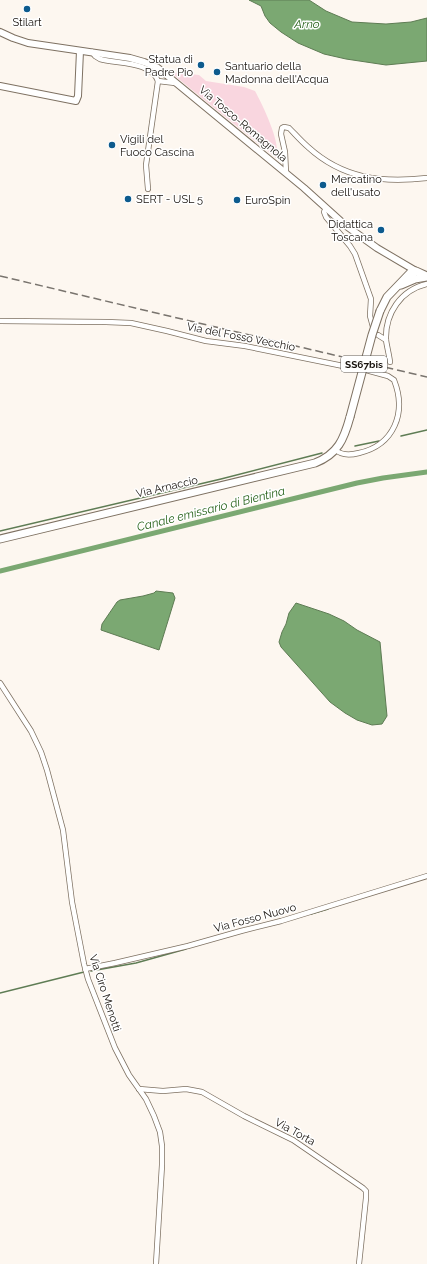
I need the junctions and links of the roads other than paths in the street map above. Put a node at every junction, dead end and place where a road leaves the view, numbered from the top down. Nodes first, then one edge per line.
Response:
1 (0, 32) edge
2 (80, 51) junction
3 (92, 52) junction
4 (158, 81) junction
5 (177, 83) junction
6 (0, 86) edge
7 (286, 173) junction
8 (427, 178) edge
9 (148, 189) dead end
10 (326, 208) junction
11 (402, 263) junction
12 (416, 271) junction
13 (427, 277) edge
14 (405, 281) junction
15 (427, 284) edge
16 (0, 321) edge
17 (373, 327) dead end
18 (378, 336) dead end
19 (386, 340) junction
20 (390, 362) dead end
21 (358, 369) dead end
22 (366, 370) dead end
23 (336, 450) junction
24 (0, 539) edge
25 (0, 683) edge
26 (427, 876) edge
27 (85, 968) junction
28 (139, 1089) junction
29 (156, 1264) edge
30 (359, 1264) edge

1 - 2 main road, Via Tosco-Romagnola
2 - 3 main road, Via Tosco-Romagnola
2 - 6 main road
3 - 4 street
3 - 5 main road, Via Tosco-Romagnola
4 - 5 street
4 - 9 street
5 - 7 main road, Via Tosco-Romagnola
7 - 8 street
7 - 10 main road, Via Tosco-Romagnola
10 - 11 main road, Via Tosco-Romagnola
10 - 17 street
11 - 12 main road, Via Tosco-Romagnola
11 - 14 main road
12 - 13 main road, Via Tosco-Romagnola
12 - 14 main road, Via Arnaccio / SS67bis
13 - 14 main road, Via Arnaccio / SS67bis
14 - 23 main road, Via Arnaccio / SS67bis, bridge
15 - 19 street
16 - 21 street, Via del Fosso Vecchio
18 - 19 street
19 - 20 street
22 - 23 street
23 - 24 main road, Via Arnaccio / SS67bis
25 - 27 street, Via Ciro Menotti
26 - 27 street, Via Fosso Nuovo
27 - 28 street, Via Ciro Menotti
28 - 29 street, Via Ciro Menotti
28 - 30 street, Via Torta

